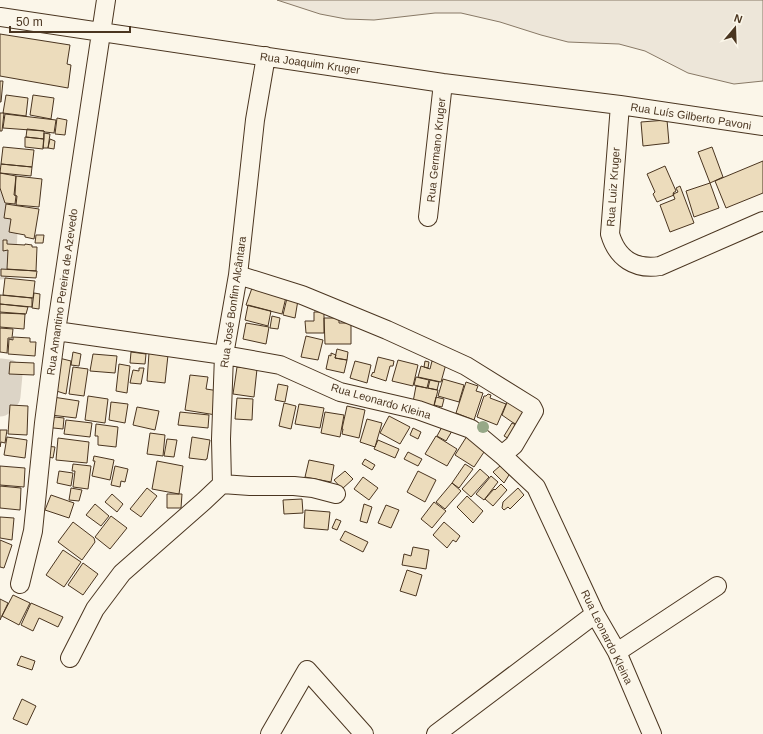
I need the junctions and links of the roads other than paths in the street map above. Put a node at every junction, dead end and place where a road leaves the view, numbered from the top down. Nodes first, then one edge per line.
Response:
1 (106, 0) edge
2 (0, 17) edge
3 (101, 32) junction
4 (266, 56) junction
5 (443, 83) junction
6 (620, 105) junction
7 (763, 126) edge
8 (428, 217) dead end
9 (763, 221) edge
10 (238, 275) junction
11 (56, 331) junction
12 (224, 355) junction
13 (502, 455) junction
14 (222, 484) junction
15 (336, 494) dead end
16 (20, 584) dead end
17 (717, 586) dead end
18 (595, 614) junction
19 (616, 652) junction
20 (70, 658) dead end
21 (270, 734) edge
22 (364, 734) edge
23 (436, 734) edge
24 (652, 734) edge

1 - 3 street, Rua Amantino Pereira de Azevedo
2 - 3 street, Rua Joaquim Kruger
3 - 4 street, Rua Joaquim Kruger
3 - 11 street, Rua Amantino Pereira de Azevedo
4 - 5 street, Rua Joaquim Kruger
4 - 10 street, Rua José Bonfim Alcântara
5 - 6 street, Rua Joaquim Kruger
5 - 8 street, Rua Germano Kruger
6 - 7 street, Rua Luís Gilberto Pavoni
6 - 9 street, Rua Luiz Kruger
10 - 12 street, Rua José Bonfim Alcântara
10 - 13 street
11 - 12 street, Rua Leonardo Kleina
11 - 16 street, Rua Amantino Pereira de Azevedo
12 - 13 street, Rua Leonardo Kleina
12 - 14 street, Rua José Bonfim Alcântara
13 - 18 street, Rua Leonardo Kleina
14 - 15 street
14 - 20 street
17 - 19 street
18 - 19 street, Rua Leonardo Kleina
18 - 23 street
19 - 24 street, Rua Leonardo Kleina
21 - 22 street

